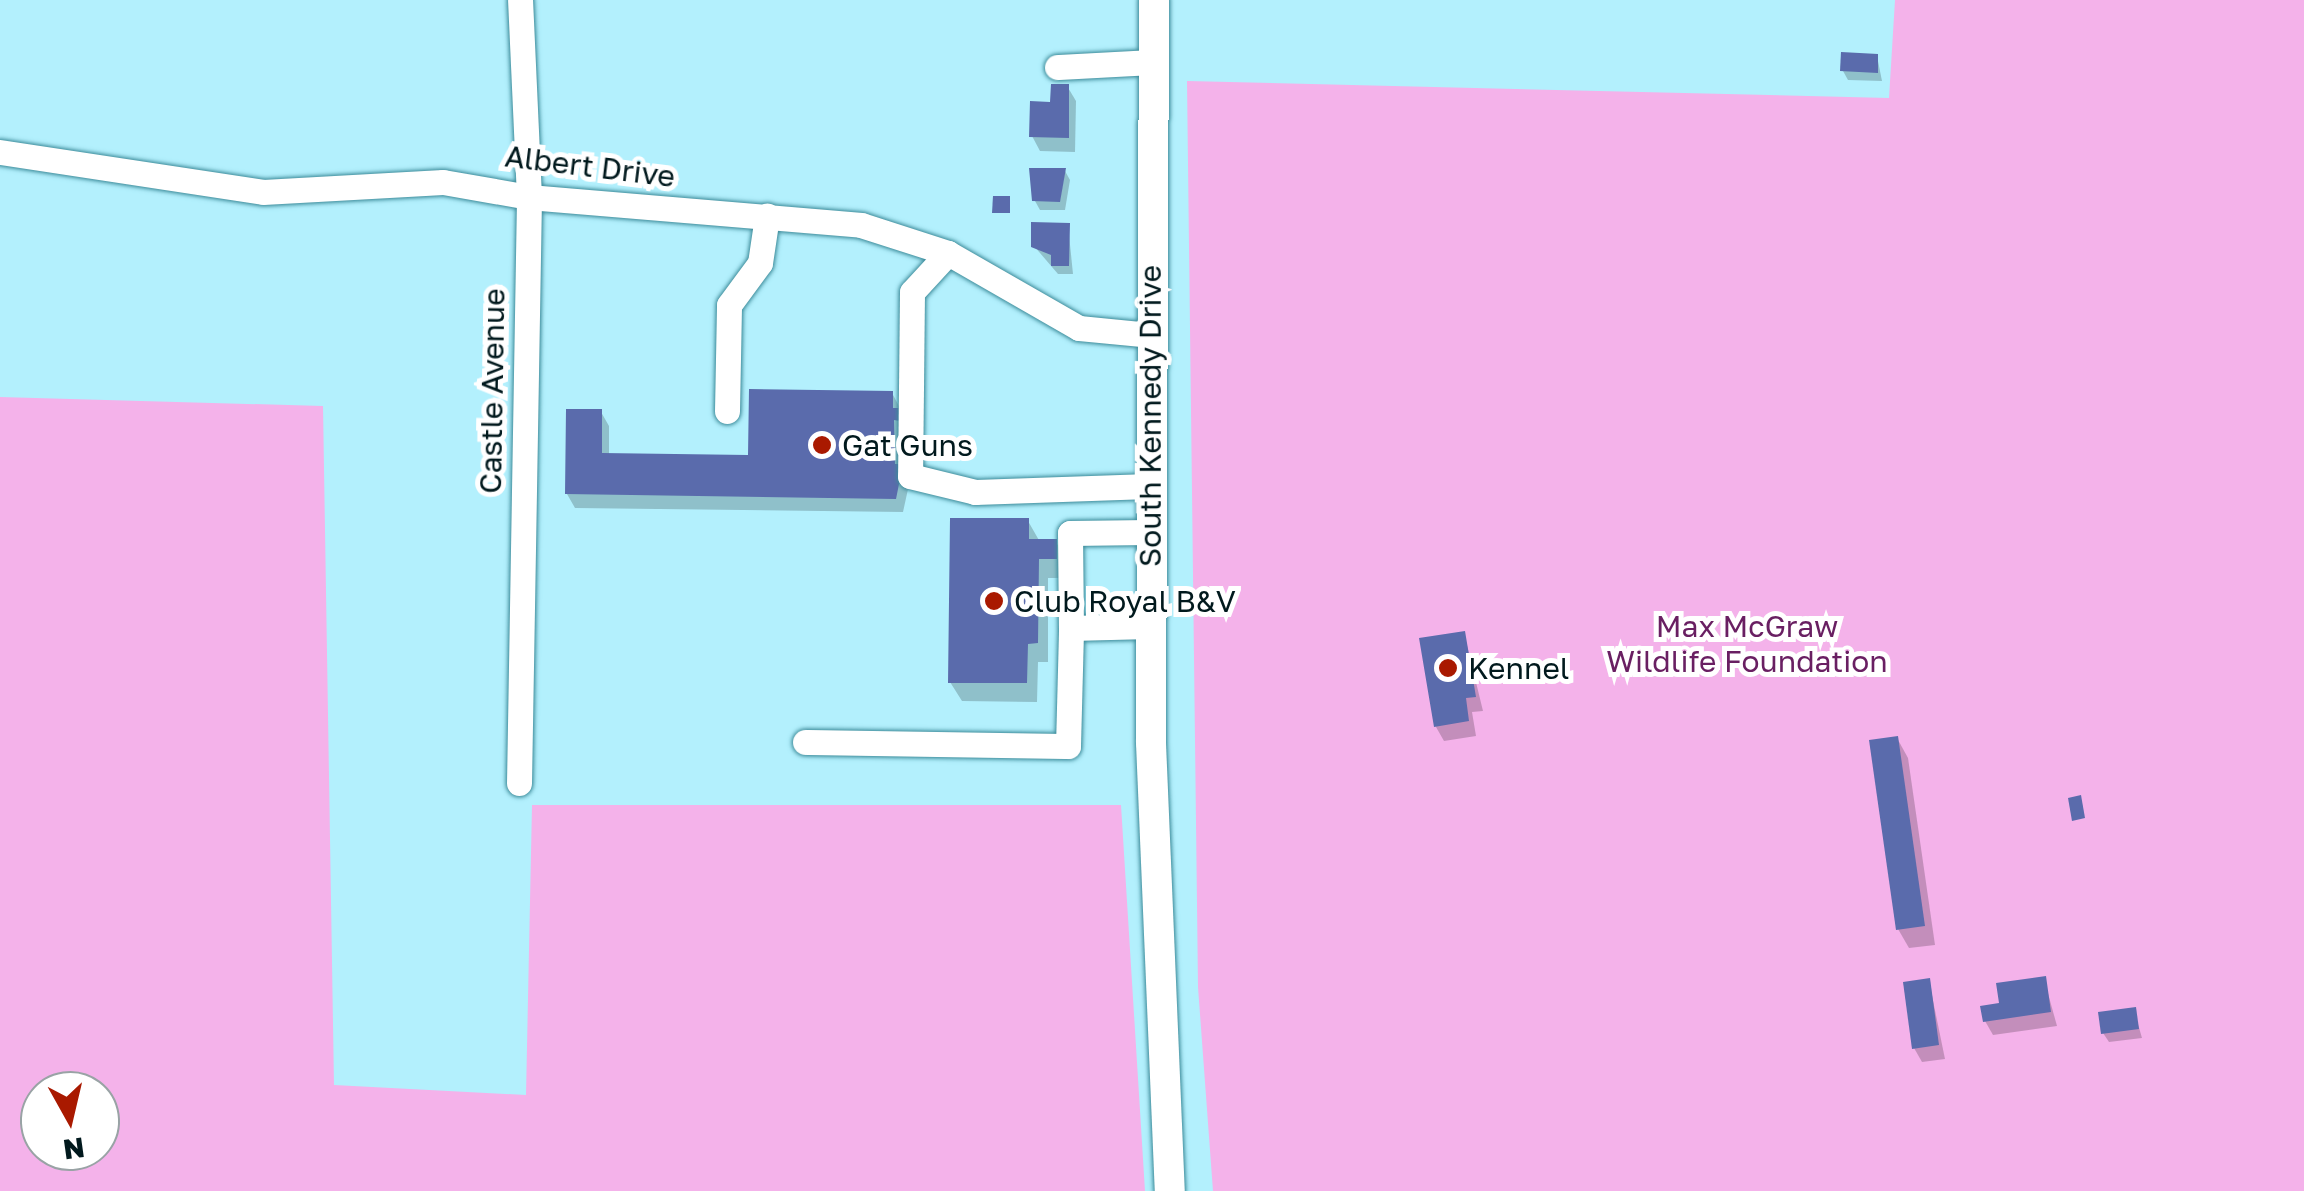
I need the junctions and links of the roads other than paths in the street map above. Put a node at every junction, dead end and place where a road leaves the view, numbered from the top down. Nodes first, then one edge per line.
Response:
1 (520, 0) edge
2 (1154, 0) edge
3 (1154, 62) junction
4 (1057, 67) dead end
5 (0, 152) edge
6 (528, 197) junction
7 (767, 216) junction
8 (948, 253) junction
9 (1150, 335) junction
10 (727, 411) dead end
11 (1149, 486) junction
12 (1092, 492) junction
13 (1150, 532) junction
14 (1093, 533) junction
15 (1150, 626) junction
16 (1071, 628) junction
17 (805, 742) dead end
18 (519, 782) dead end
19 (1170, 1191) edge

1 - 6 street, Castle Avenue
2 - 3 main road, South Kennedy Drive
3 - 4 street
3 - 9 main road, South Kennedy Drive
5 - 6 street, Albert Drive
6 - 7 street, Albert Drive
6 - 18 street, Castle Avenue
7 - 8 street, Albert Drive
7 - 10 street
8 - 9 street, Albert Drive
8 - 12 street
9 - 11 main road, South Kennedy Drive
11 - 12 street
11 - 13 main road, South Kennedy Drive
12 - 14 street
13 - 14 street
13 - 15 main road, South Kennedy Drive
14 - 16 street
15 - 16 street
15 - 19 main road, South Kennedy Drive
16 - 17 street

